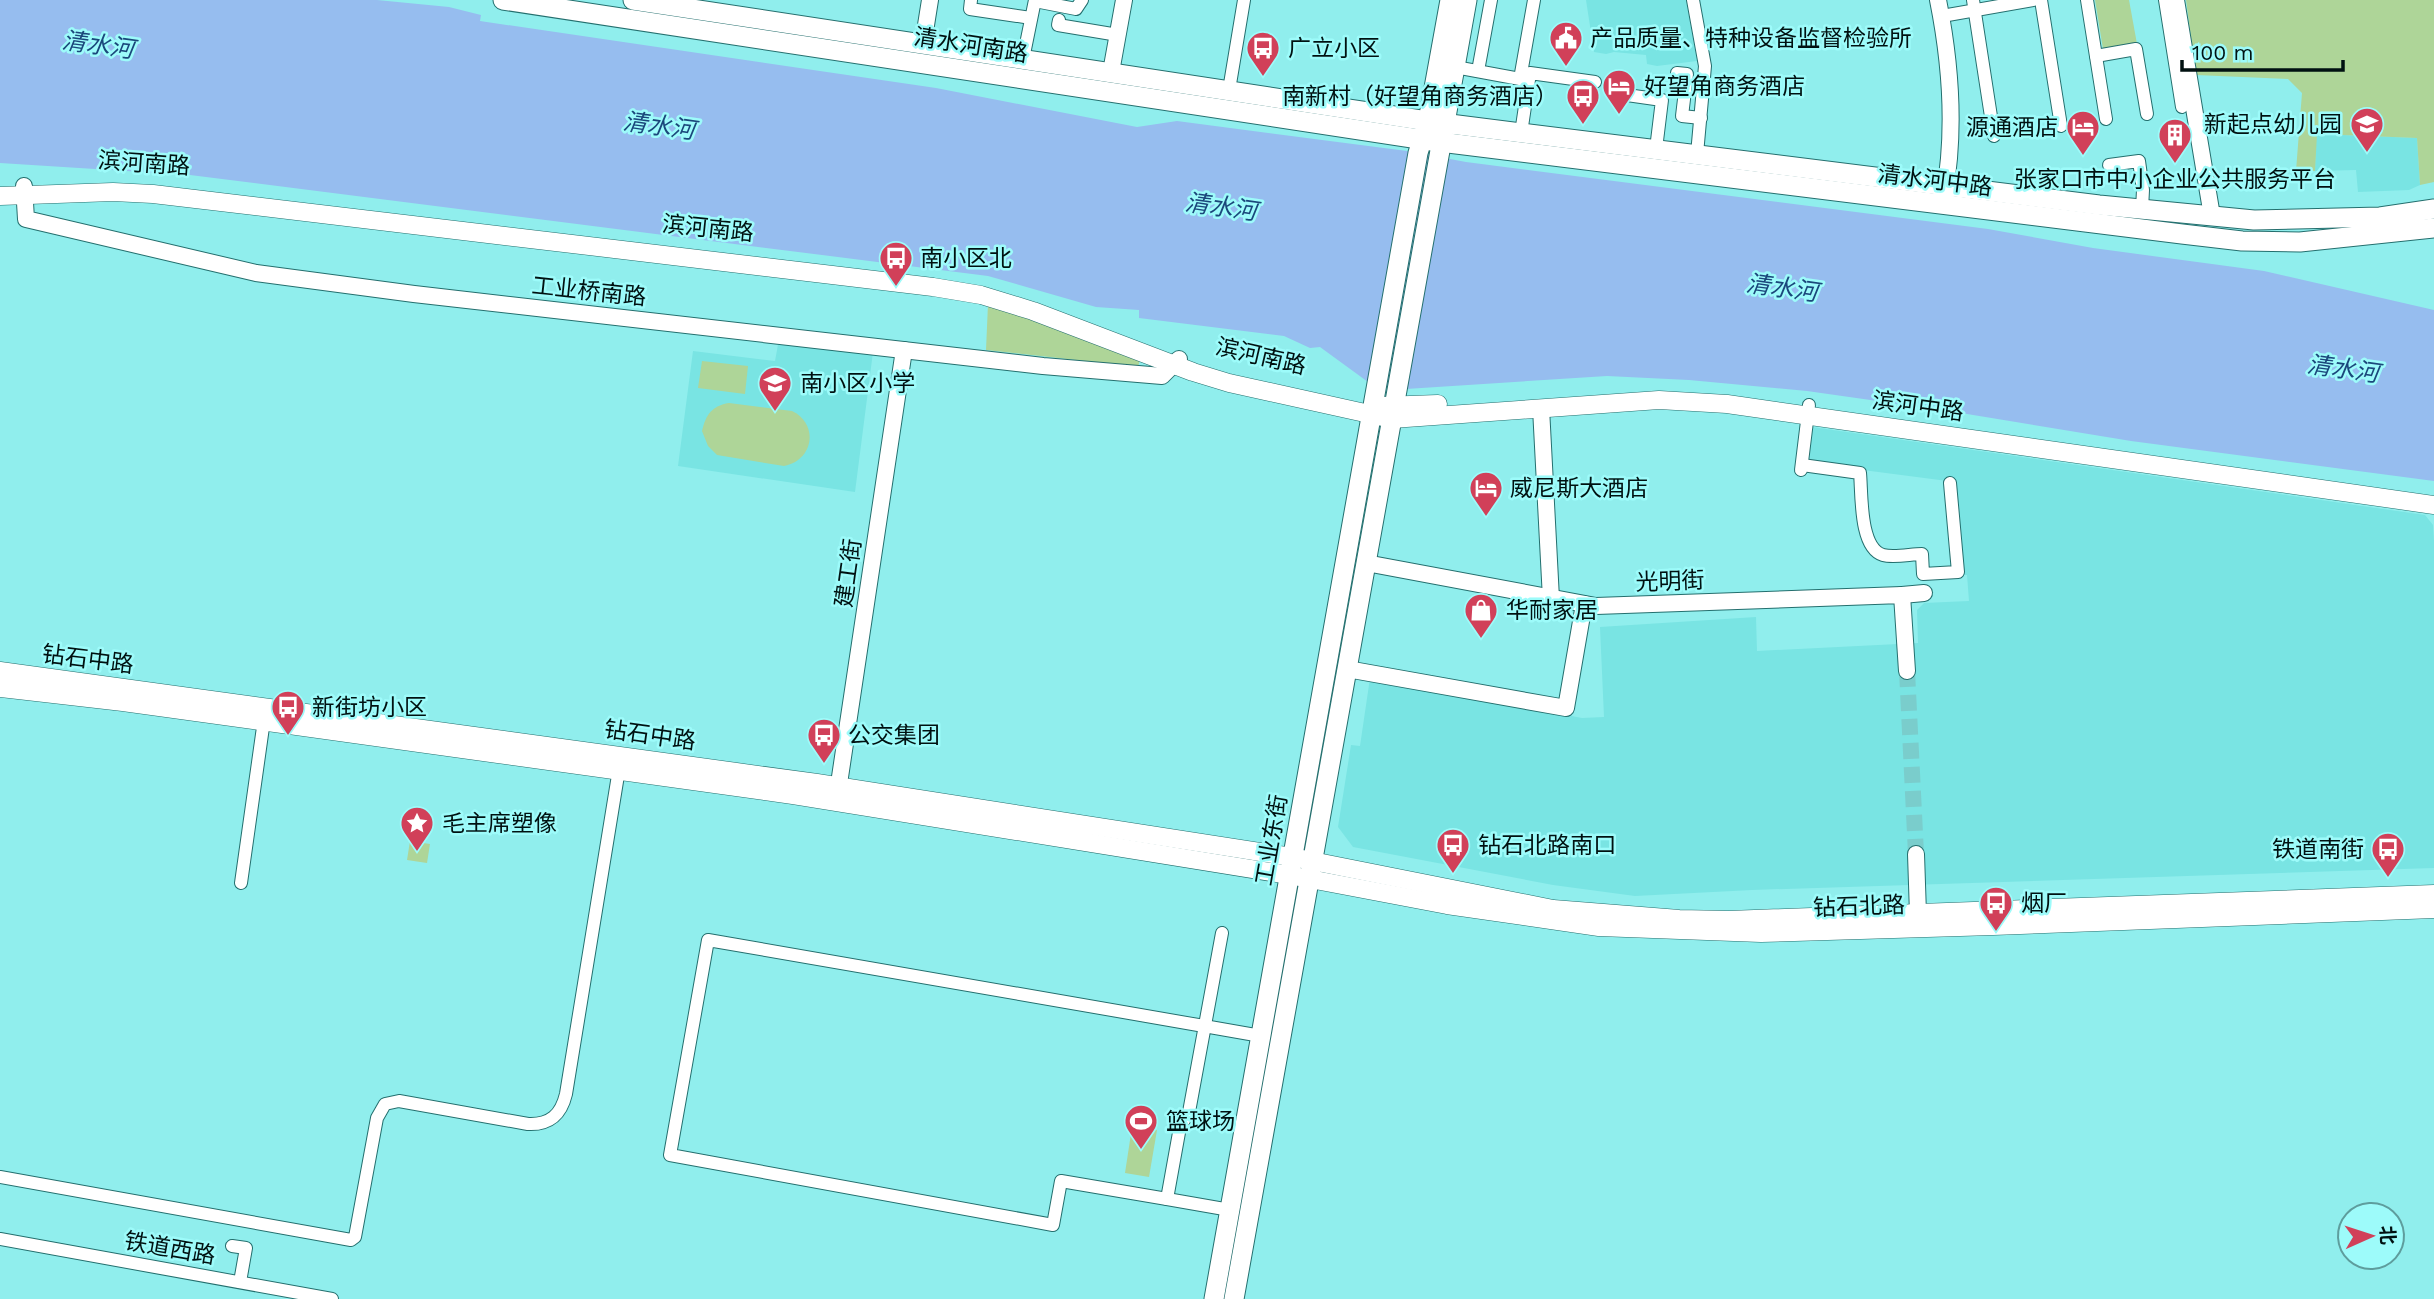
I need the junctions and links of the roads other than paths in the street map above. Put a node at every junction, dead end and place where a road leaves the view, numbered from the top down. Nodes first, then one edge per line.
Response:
1 (503, 0) edge
2 (633, 0) edge
3 (930, 0) edge
4 (971, 0) edge
5 (1035, 0) edge
6 (1082, 0) edge
7 (1124, 0) edge
8 (1244, 0) edge
9 (1450, 0) edge
10 (1467, 0) edge
11 (1491, 0) edge
12 (1534, 0) edge
13 (1693, 0) edge
14 (2041, 0) edge
15 (2087, 0) edge
16 (2165, 0) edge
17 (2176, 0) edge
18 (2026, 1) edge
19 (1974, 5) edge
20 (1940, 8) edge
21 (1031, 18) junction
22 (1059, 20) dead end
23 (1118, 35) junction
24 (922, 44) junction
25 (2095, 56) junction
26 (1023, 59) junction
27 (1455, 67) junction
28 (1478, 71) junction
29 (1111, 72) junction
30 (1678, 73) dead end
31 (1595, 82) dead end
32 (1443, 89) junction
33 (1229, 90) junction
34 (1627, 95) dead end
35 (2182, 107) dead end
36 (2147, 114) dead end
37 (1396, 116) junction
38 (1700, 118) junction
39 (2106, 119) dead end
40 (1468, 126) junction
41 (2061, 126) dead end
42 (1521, 133) junction
43 (1994, 136) dead end
44 (1431, 137) junction
45 (1656, 149) junction
46 (1697, 155) junction
47 (2109, 165) dead end
48 (1946, 186) junction
49 (0, 187) edge
50 (24, 190) junction
51 (0, 196) edge
52 (1942, 206) junction
53 (2142, 209) junction
54 (2434, 209) edge
55 (2212, 216) junction
56 (2434, 229) edge
57 (904, 350) junction
58 (1177, 362) junction
59 (1373, 404) junction
60 (1395, 406) junction
61 (1541, 408) junction
62 (1808, 410) junction
63 (1950, 484) dead end
64 (2434, 493) edge
65 (2434, 505) edge
66 (1366, 563) junction
67 (1923, 573) junction
68 (1924, 593) joint
69 (1902, 595) junction
70 (1551, 599) junction
71 (1584, 604) junction
72 (1347, 669) junction
73 (0, 671) edge
74 (1907, 671) tunnel mouth
75 (0, 688) edge
76 (265, 715) junction
77 (620, 763) junction
78 (838, 794) junction
79 (1916, 855) tunnel mouth
80 (1291, 866) junction
81 (1311, 870) junction
82 (241, 883) dead end
83 (2434, 894) edge
84 (2434, 909) edge
85 (1918, 914) junction
86 (1222, 933) dead end
87 (1205, 1026) junction
88 (1261, 1036) junction
89 (0, 1177) edge
90 (1167, 1199) junction
91 (1230, 1210) junction
92 (0, 1239) edge
93 (232, 1245) dead end
94 (240, 1282) junction
95 (332, 1299) edge
96 (1214, 1299) edge
97 (1234, 1299) edge

1 - 44 main road, 清水河南路
2 - 24 main road, 清水河南路
3 - 24 street
4 - 21 street
5 - 6 street
5 - 21 street
7 - 23 street
8 - 33 street
9 - 32 main road
10 - 27 main road
11 - 28 street
12 - 28 street
13 - 38 street
14 - 41 street
15 - 25 street
16 - 35 street
17 - 55 street
18 - 19 street
19 - 20 street
19 - 43 street
20 - 48 street
21 - 26 street
22 - 23 street
23 - 29 street
24 - 26 main road, 清水河南路
25 - 36 street
25 - 39 street
26 - 29 main road, 清水河南路
27 - 28 street
27 - 32 main road
29 - 33 main road, 清水河南路
30 - 38 street
31 - 42 street
32 - 37 main road
32 - 40 main road
32 - 44 main road
33 - 37 main road, 清水河南路
34 - 45 street
37 - 44 main road, 清水河南路
38 - 46 street
40 - 42 main road, 清水河中路
40 - 44 main road, 清水河中路
42 - 45 main road, 清水河中路
44 - 52 main road, 清水河中路
44 - 59 main road, 工业东街
44 - 60 main road, 工业东街
45 - 46 main road, 清水河中路
46 - 48 main road, 清水河中路
47 - 53 street
48 - 52 street
48 - 53 main road, 清水河中路
49 - 50 main road, 滨河南路
50 - 51 main road, 滨河南路
50 - 57 street, 工业桥南路
50 - 58 main road, 滨河南路
52 - 56 main road, 清水河中路
53 - 55 main road, 清水河中路
54 - 55 main road, 清水河中路
57 - 58 street, 工业桥南路
57 - 78 street, 建工街
58 - 59 main road, 滨河南路
59 - 60 main road, 滨河南路
59 - 80 main road, 工业东街
60 - 61 main road, 滨河中路
60 - 62 main road, 滨河中路
60 - 66 main road, 工业东街
61 - 62 main road, 滨河中路
61 - 70 street
62 - 64 main road, 滨河中路
62 - 65 main road, 滨河中路
62 - 67 street
63 - 67 street
66 - 70 street, 光明街
66 - 72 main road, 工业东街
67 - 68 street
68 - 69 street, 光明街
69 - 71 street, 光明街
69 - 74 street
70 - 71 street, 光明街
71 - 72 street
72 - 81 main road, 工业东街
73 - 76 main road, 钻石中路
75 - 76 main road, 钻石中路
76 - 77 main road, 钻石中路
76 - 82 street
77 - 78 main road, 钻石中路
77 - 89 street
78 - 80 main road, 钻石中路
79 - 85 street
80 - 81 main road, 钻石北路
80 - 88 main road, 工业东街
81 - 84 main road, 钻石北路
81 - 85 main road, 钻石北路
81 - 97 main road, 工业东街
83 - 85 main road, 钻石北路
86 - 87 street
87 - 88 street
87 - 90 street
87 - 90 street
88 - 91 main road, 工业东街
90 - 91 street
91 - 96 main road, 工业东街
92 - 94 street, 铁道西路
93 - 94 street
94 - 95 street, 铁道西路

